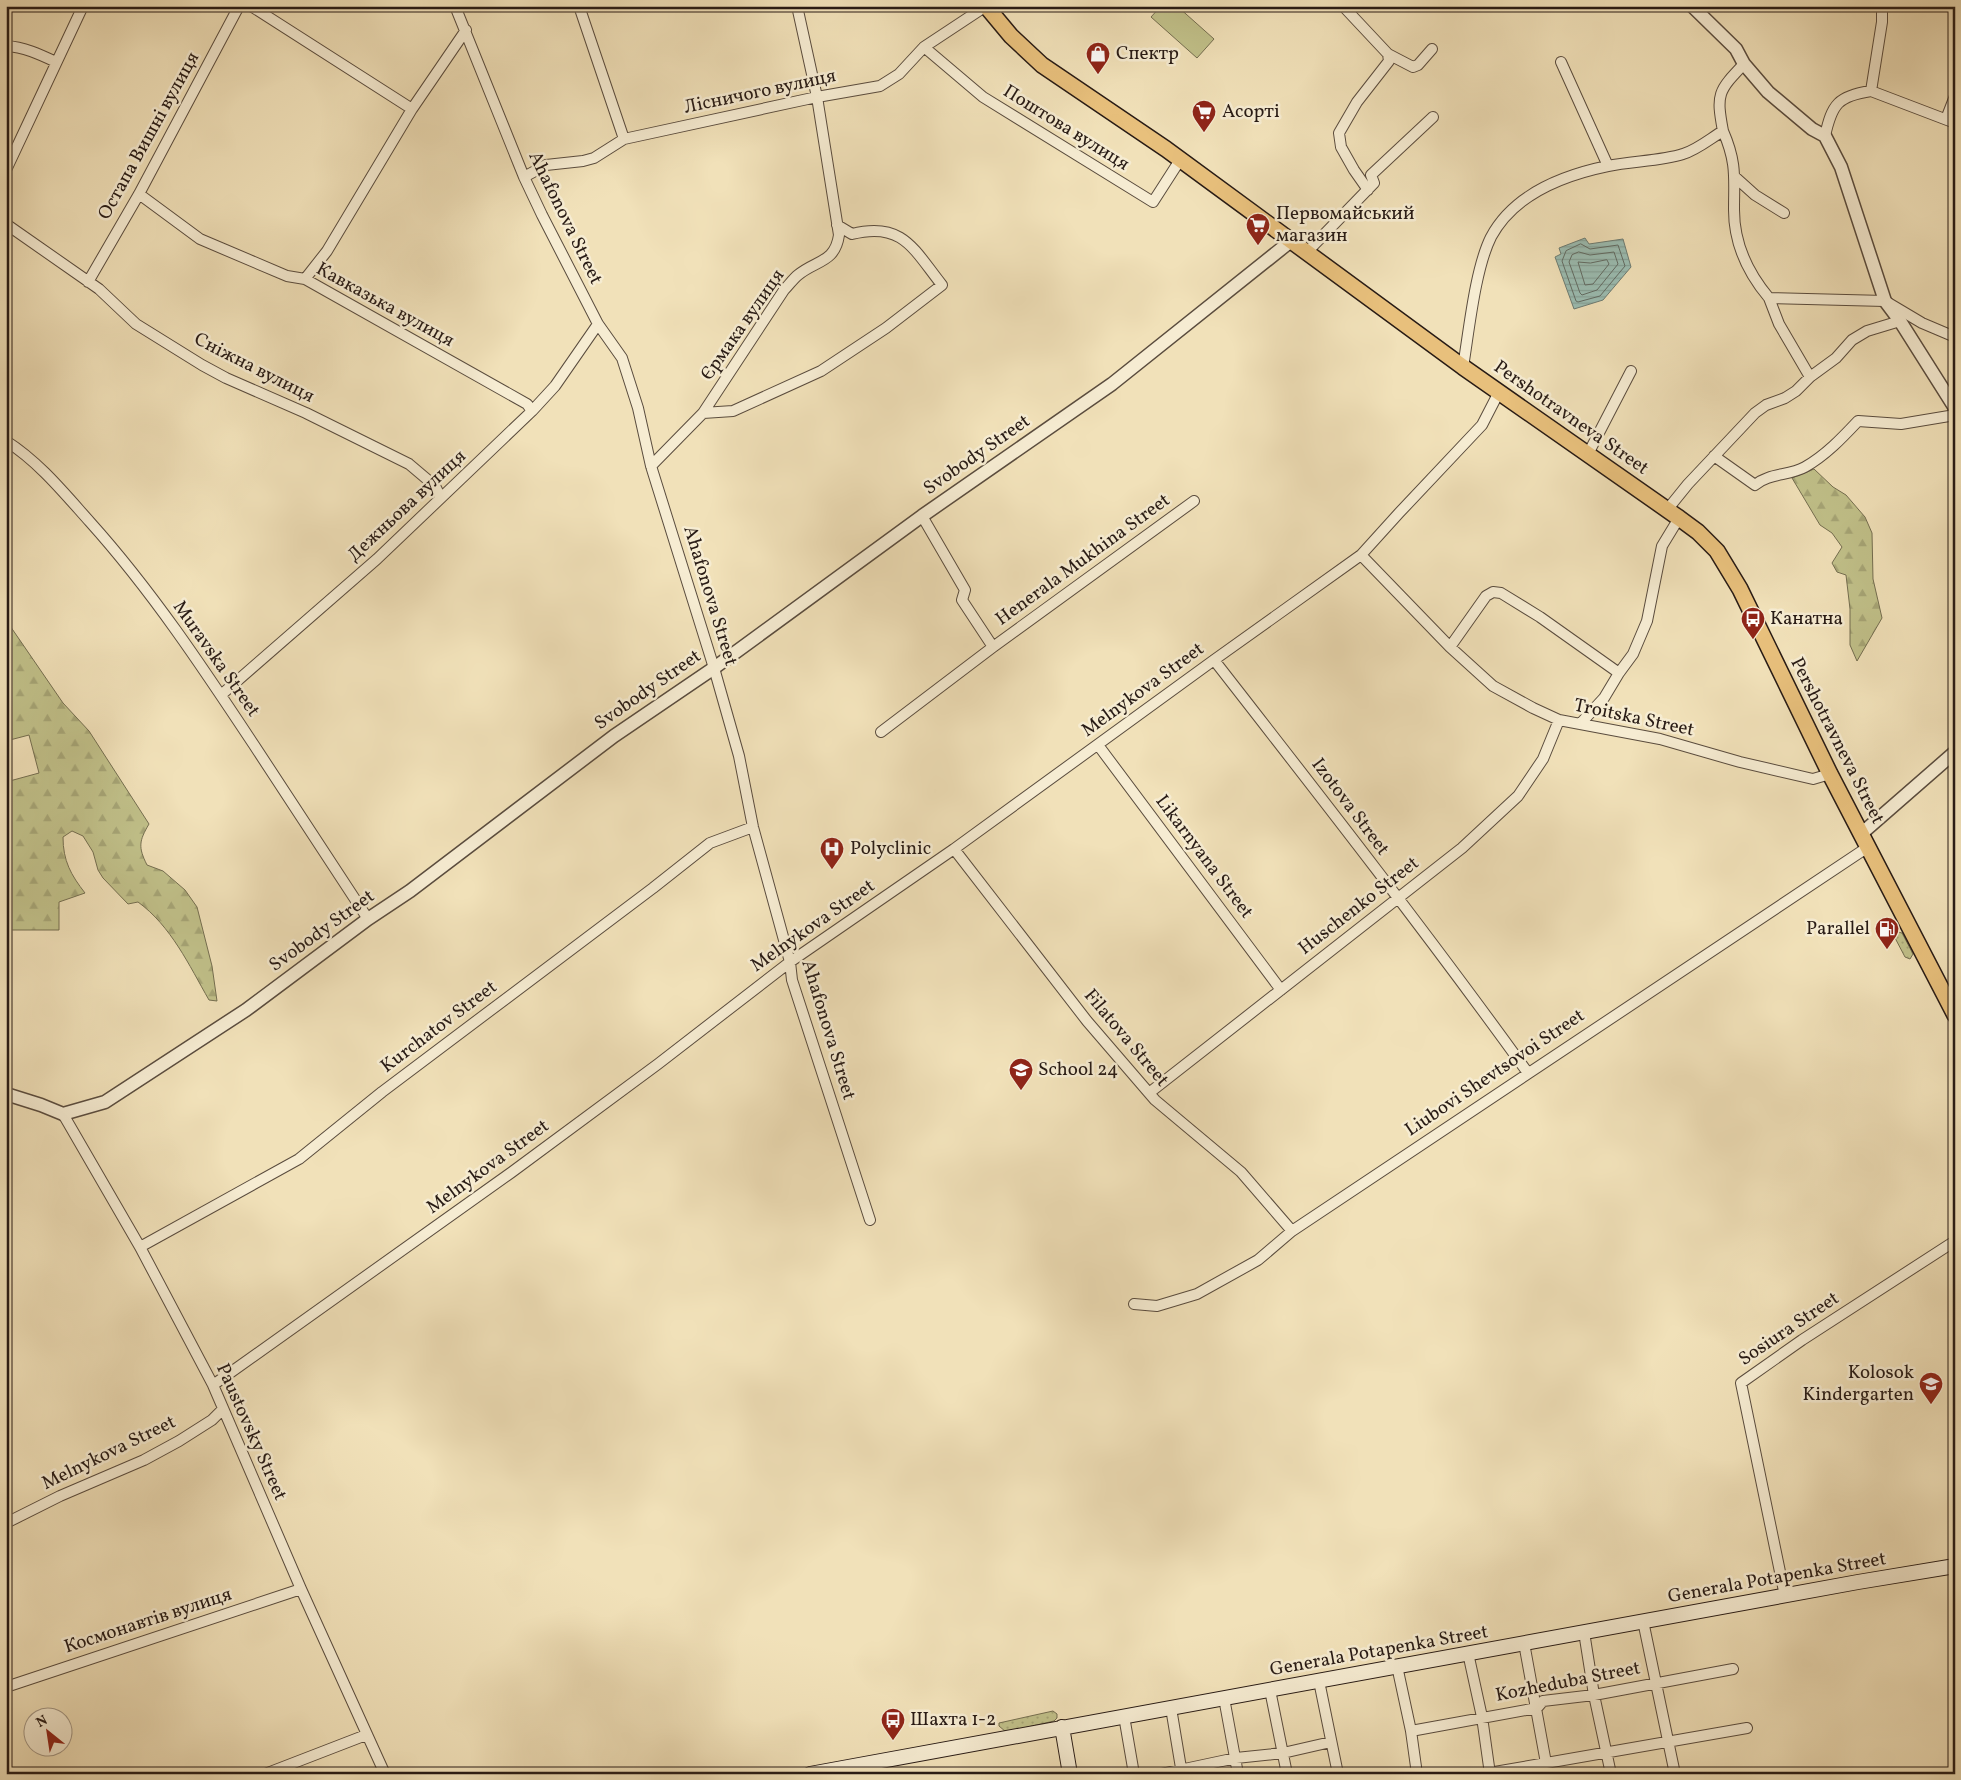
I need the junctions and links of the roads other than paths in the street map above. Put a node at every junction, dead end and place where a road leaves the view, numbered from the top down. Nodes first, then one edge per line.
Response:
1 (83, 6) edge
2 (240, 6) edge
3 (251, 6) edge
4 (455, 6) edge
5 (579, 6) edge
6 (797, 6) edge
7 (986, 6) edge
8 (1343, 6) edge
9 (1692, 6) edge
10 (1882, 6) edge
11 (466, 30) junction
12 (6, 46) edge
13 (924, 48) junction
14 (1432, 49) dead end
15 (1388, 54) junction
16 (56, 62) junction
17 (1561, 62) dead end
18 (1744, 64) junction
19 (1871, 91) junction
20 (1955, 96) edge
21 (817, 97) junction
22 (412, 110) junction
23 (1433, 117) dead end
24 (1950, 121) edge
25 (1723, 131) junction
26 (1825, 136) junction
27 (624, 139) junction
28 (1180, 160) junction
29 (1608, 166) junction
30 (6, 170) edge
31 (524, 177) junction
32 (1736, 178) junction
33 (1368, 190) junction
34 (139, 194) junction
35 (1784, 213) dead end
36 (6, 224) edge
37 (837, 225) junction
38 (1291, 241) junction
39 (1307, 252) junction
40 (305, 279) junction
41 (88, 282) junction
42 (1769, 298) junction
43 (1885, 301) junction
44 (1900, 321) junction
45 (598, 324) junction
46 (1955, 337) edge
47 (1463, 367) junction
48 (1632, 371) dead end
49 (1810, 377) junction
50 (1499, 392) junction
51 (1955, 408) edge
52 (532, 411) junction
53 (703, 413) junction
54 (1955, 416) edge
55 (6, 441) edge
56 (1588, 454) junction
57 (1714, 456) junction
58 (651, 466) junction
59 (441, 498) junction
60 (1194, 501) dead end
61 (1673, 514) junction
62 (922, 516) junction
63 (1361, 555) junction
64 (993, 647) junction
65 (1450, 647) junction
66 (1214, 660) junction
67 (714, 668) junction
68 (1619, 673) junction
69 (221, 696) junction
70 (1559, 720) junction
71 (1580, 724) junction
72 (881, 732) dead end
73 (1098, 745) junction
74 (1955, 752) edge
75 (1830, 774) junction
76 (753, 827) junction
77 (1864, 840) junction
78 (954, 848) junction
79 (1397, 898) junction
80 (368, 919) junction
81 (790, 962) junction
82 (1282, 990) junction
83 (1955, 1015) edge
84 (1528, 1073) junction
85 (1149, 1093) junction
86 (6, 1094) edge
87 (63, 1114) junction
88 (870, 1220) dead end
89 (1292, 1230) junction
90 (1955, 1241) edge
91 (140, 1247) junction
92 (1134, 1304) dead end
93 (213, 1386) junction
94 (223, 1409) junction
95 (6, 1523) edge
96 (1955, 1566) edge
97 (300, 1589) junction
98 (1784, 1591) junction
99 (1643, 1622) junction
100 (1584, 1632) junction
101 (1524, 1643) junction
102 (1468, 1653) junction
103 (1397, 1666) junction
104 (1733, 1669) dead end
105 (1319, 1680) junction
106 (1656, 1683) junction
107 (6, 1687) edge
108 (1270, 1690) junction
109 (1594, 1695) junction
110 (1224, 1698) junction
111 (1171, 1708) junction
112 (1537, 1708) junction
113 (1124, 1716) junction
114 (1482, 1717) junction
115 (1062, 1728) junction
116 (1747, 1728) dead end
117 (1411, 1731) junction
118 (366, 1735) junction
119 (1331, 1742) junction
120 (1670, 1743) junction
121 (1283, 1753) junction
122 (1607, 1753) junction
123 (1236, 1758) junction
124 (876, 1768) edge
125 (1547, 1769) edge
126 (1182, 1772) edge
127 (1487, 1773) edge
128 (265, 1774) edge
129 (385, 1774) edge
130 (810, 1774) edge
131 (1070, 1774) edge
132 (1134, 1774) edge
133 (1161, 1774) edge
134 (1238, 1774) edge
135 (1288, 1774) edge
136 (1338, 1774) edge
137 (1417, 1774) edge
138 (1611, 1774) edge
139 (1675, 1774) edge

1 - 16 street
2 - 34 street, Остапа Вишні вулиця
3 - 22 street
4 - 11 street, Ahafonova Street
5 - 27 street
6 - 21 street, Єрмака вулиця
7 - 13 street, Лісничого вулиця
7 - 28 main road, Pershotravneva Street
8 - 15 street
9 - 18 street
10 - 19 street
11 - 22 street
11 - 31 street, Ahafonova Street
12 - 16 street
13 - 21 street, Лісничого вулиця
13 - 28 street, Поштова вулиця
14 - 15 street
15 - 33 street
16 - 30 street
17 - 29 street
18 - 25 street
18 - 26 street
19 - 24 street
19 - 26 street
20 - 24 street
21 - 27 street, Лісничого вулиця
21 - 37 street, Єрмака вулиця
22 - 40 street
23 - 33 street
25 - 29 street
25 - 32 street
26 - 43 street
27 - 31 street, Лісничого вулиця
28 - 38 main road, Pershotravneva Street
29 - 47 street
31 - 45 street, Ahafonova Street
32 - 35 street
32 - 42 street
33 - 39 street
34 - 40 street, Кавказька вулиця
34 - 41 street, Остапа Вишні вулиця
36 - 41 street, Сніжна вулиця
37 - 53 street, Єрмака вулиця
37 - 53 street, Єрмака вулиця
38 - 39 main road, Pershotravneva Street
38 - 62 street, Svobody Street
39 - 47 main road, Pershotravneva Street
40 - 52 street, Кавказька вулиця
41 - 59 street, Сніжна вулиця
42 - 43 street
42 - 49 street
43 - 44 street
43 - 46 street
44 - 49 street
44 - 51 street
45 - 52 street, Дежньова вулиця
45 - 58 street, Ahafonova Street
47 - 50 main road, Pershotravneva Street
48 - 56 street
49 - 57 street
50 - 56 main road, Pershotravneva Street
50 - 63 street, Melnykova Street
52 - 59 street, Дежньова вулиця
53 - 58 street, Єрмака вулиця
54 - 57 street
55 - 69 street, Muravska Street
56 - 61 main road, Pershotravneva Street
57 - 61 street
58 - 67 street, Ahafonova Street
59 - 69 street, Дежньова вулиця
60 - 64 street, Henerala Mukhina Street
61 - 68 street
61 - 75 main road, Pershotravneva Street
62 - 64 street, Henerala Mukhina Street
62 - 67 street, Svobody Street
63 - 65 street, Troitska Street
63 - 66 street, Melnykova Street
64 - 72 street, Henerala Mukhina Street
65 - 68 street
65 - 70 street, Troitska Street
66 - 73 street, Melnykova Street
66 - 79 street, Izotova Street
67 - 76 street, Ahafonova Street
67 - 80 street, Svobody Street
68 - 71 street
69 - 80 street, Muravska Street
70 - 71 street, Troitska Street
70 - 79 street, Huschenko Street
71 - 75 street, Troitska Street
73 - 78 street, Melnykova Street
73 - 82 street, Likarnyana Street
74 - 77 street, Liubovi Shevtsovoi Street
75 - 77 main road, Pershotravneva Street
76 - 81 street, Ahafonova Street
76 - 91 street, Kurchatov Street
77 - 83 main road, Pershotravneva Street
77 - 84 street, Liubovi Shevtsovoi Street
78 - 81 street, Melnykova Street
78 - 85 street, Filatova Street
79 - 82 street, Huschenko Street
79 - 84 street, Izotova Street
80 - 87 street, Svobody Street
81 - 88 street, Ahafonova Street
81 - 93 street, Melnykova Street
82 - 85 street, Huschenko Street
84 - 89 street, Liubovi Shevtsovoi Street
85 - 89 street, Filatova Street
86 - 87 street
87 - 91 street, Paustovsky Street
89 - 92 street, Liubovi Shevtsovoi Street
90 - 98 street, Sosiura Street
91 - 93 street, Paustovsky Street
93 - 94 street, Paustovsky Street
94 - 95 street, Melnykova Street
94 - 97 street, Paustovsky Street
96 - 98 main road, Generala Potapenka Street
97 - 107 street, Космонавтів вулиця
97 - 118 street, Paustovsky Street
98 - 99 main road, Generala Potapenka Street
99 - 100 main road, Generala Potapenka Street
99 - 106 street
100 - 101 main road, Generala Potapenka Street
100 - 109 street
101 - 102 main road, Generala Potapenka Street
101 - 112 street
102 - 103 main road, Generala Potapenka Street
102 - 114 street
103 - 105 main road, Generala Potapenka Street
103 - 117 street
104 - 106 street, Kozheduba Street
105 - 108 main road, Generala Potapenka Street
105 - 119 street
106 - 109 street, Kozheduba Street
106 - 120 street
108 - 110 main road, Generala Potapenka Street
108 - 121 street
109 - 112 street, Kozheduba Street
109 - 122 street
110 - 111 main road, Generala Potapenka Street
110 - 123 street
111 - 113 main road, Generala Potapenka Street
111 - 126 street
112 - 114 street, Kozheduba Street
112 - 125 street
113 - 115 main road, Generala Potapenka Street
113 - 132 street
114 - 117 street, Kozheduba Street
114 - 127 street
115 - 124 main road, Generala Potapenka Street
115 - 131 main road
116 - 120 street
117 - 137 street
118 - 128 street
118 - 129 street, Paustovsky Street
119 - 121 street
119 - 136 street
120 - 122 street
120 - 139 street
121 - 123 street
121 - 135 street
122 - 125 street
122 - 138 street
123 - 126 street
123 - 134 street
124 - 130 main road, Generala Potapenka Street
125 - 127 street
126 - 133 street

